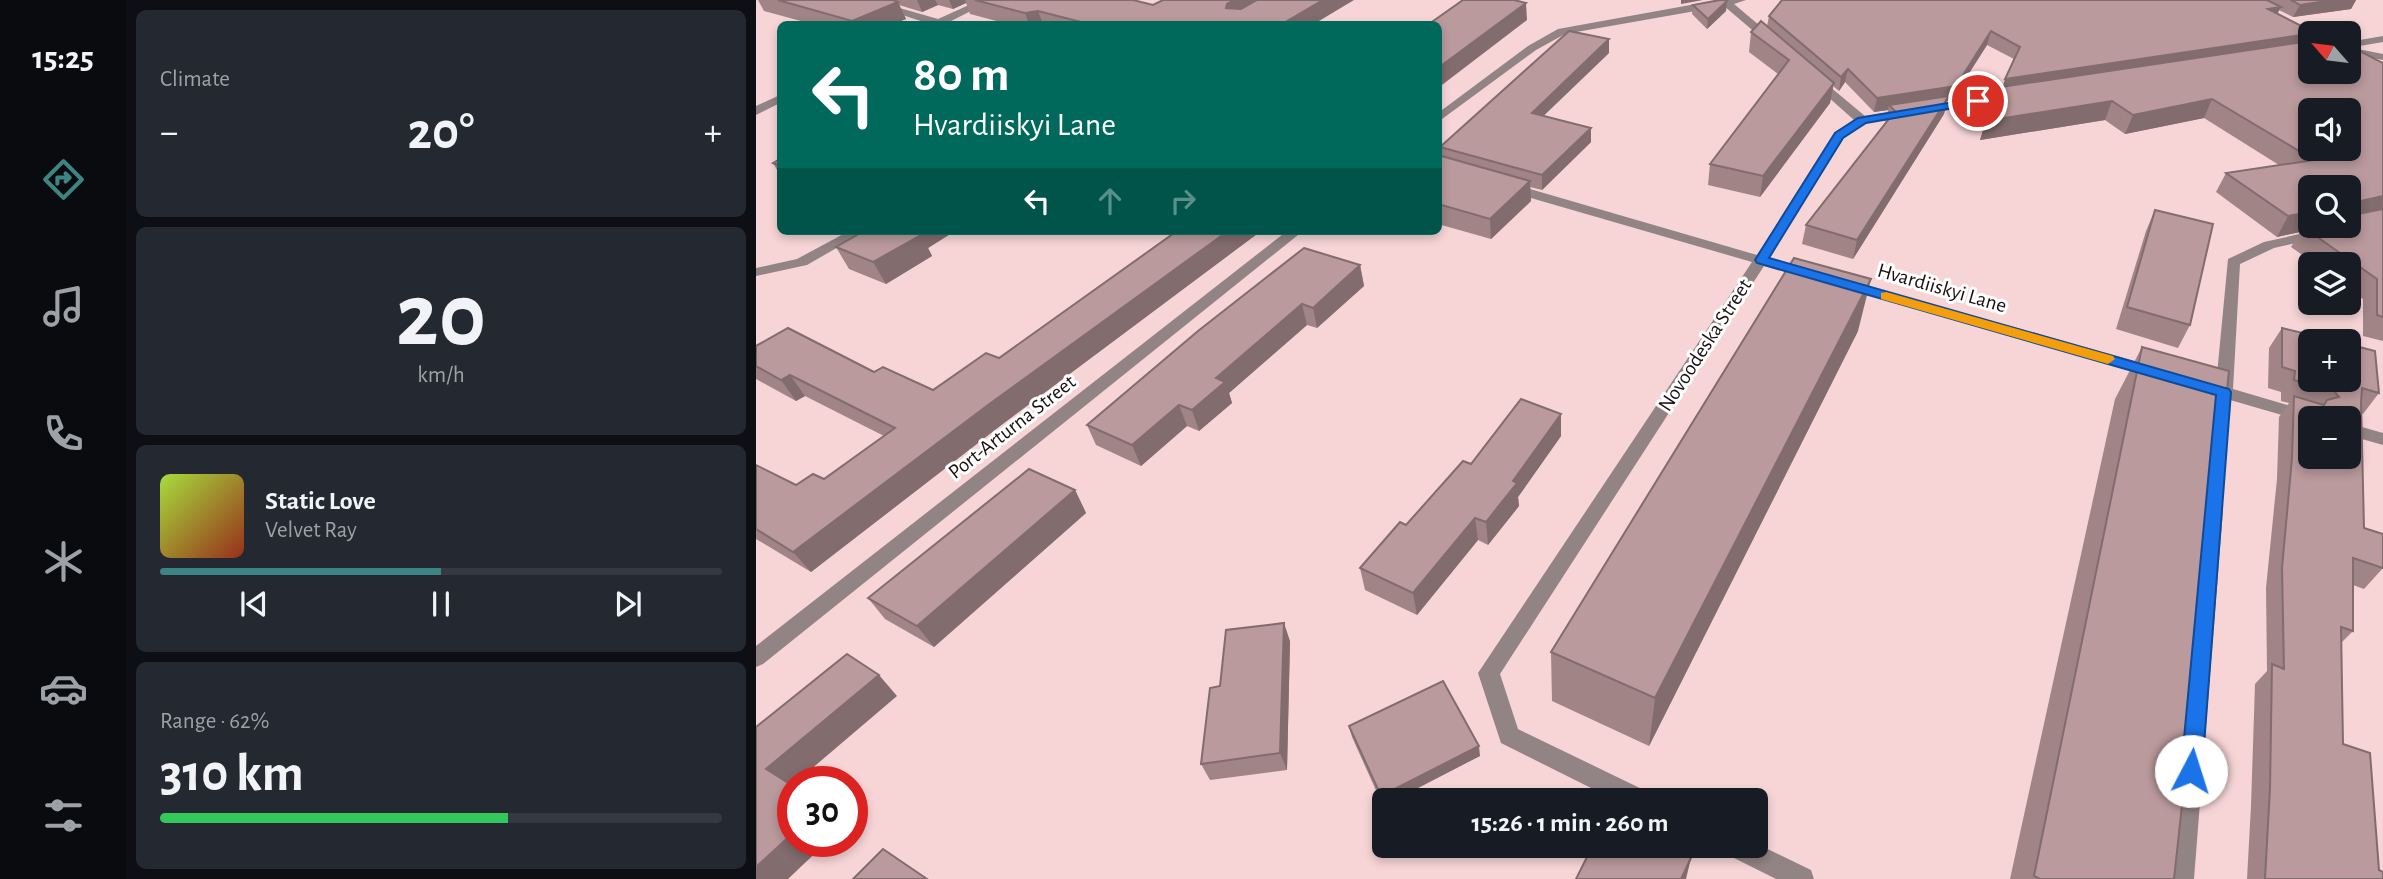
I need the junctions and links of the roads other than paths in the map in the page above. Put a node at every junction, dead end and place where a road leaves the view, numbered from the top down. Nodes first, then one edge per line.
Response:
1 (861, 0) edge
2 (988, 0) edge
3 (1741, 0) edge
4 (1724, 1) edge
5 (930, 21) edge
6 (946, 21) edge
7 (2383, 39) edge
8 (2361, 46) edge
9 (1778, 47) edge
10 (2361, 53) edge
11 (2383, 57) edge
12 (2361, 58) edge
13 (1799, 65) edge
14 (2383, 72) edge
15 (2034, 93) edge
16 (777, 100) edge
17 (756, 111) edge
18 (1442, 116) edge
19 (1862, 120) junction
20 (1492, 183) edge
21 (852, 235) edge
22 (1291, 235) edge
23 (2298, 238) edge
24 (1761, 260) junction
25 (756, 272) edge
26 (2224, 392) junction
27 (2298, 414) edge
28 (2221, 420) edge
29 (2361, 433) edge
30 (2383, 439) edge
31 (2216, 489) edge
32 (756, 658) edge
33 (1615, 788) edge
34 (1759, 858) edge
35 (1802, 879) edge
36 (2182, 879) edge

1 - 5 street
2 - 6 street
3 - 4 street
4 - 9 street
4 - 18 street
7 - 8 street
10 - 11 street
12 - 14 street
13 - 19 street
15 - 19 street
16 - 17 street
19 - 24 street, Novoodeska Street
20 - 24 street, Hvardiiskyi Lane
21 - 25 street
22 - 32 street, Port-Arturna Street
23 - 26 street
24 - 26 street, Hvardiiskyi Lane
24 - 33 street, Novoodeska Street
26 - 27 street, Hvardiiskyi Lane
26 - 28 street
29 - 30 street
31 - 36 street
34 - 35 street

